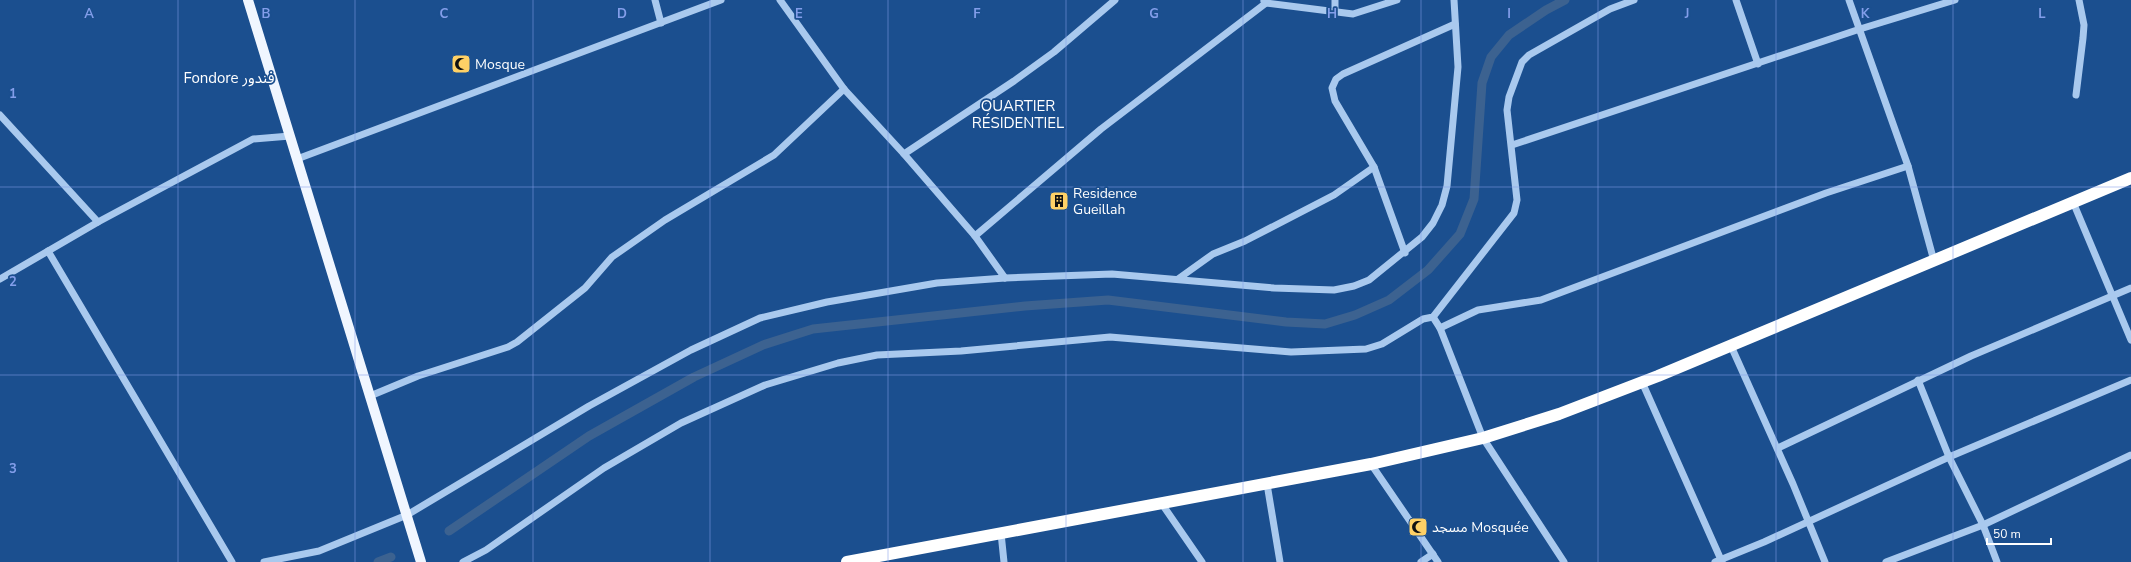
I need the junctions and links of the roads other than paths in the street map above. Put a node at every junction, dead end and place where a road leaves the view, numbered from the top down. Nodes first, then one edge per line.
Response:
1 (248, 0) edge
2 (655, 0) edge
3 (721, 0) edge
4 (780, 0) edge
5 (1116, 0) edge
6 (1335, 0) edge
7 (1397, 0) edge
8 (1454, 0) edge
9 (1634, 0) edge
10 (1736, 0) edge
11 (1849, 0) edge
12 (1955, 0) edge
13 (2080, 0) edge
14 (1264, 1) edge
15 (1335, 11) junction
16 (661, 23) junction
17 (1455, 24) junction
18 (1860, 29) junction
19 (1758, 64) junction
20 (844, 89) junction
21 (2076, 95) dead end
22 (0, 115) edge
23 (290, 136) junction
24 (1512, 145) junction
25 (904, 154) junction
26 (297, 159) junction
27 (1908, 166) junction
28 (1374, 167) junction
29 (2131, 178) edge
30 (2073, 202) junction
31 (98, 222) junction
32 (975, 236) junction
33 (48, 251) junction
34 (1405, 252) junction
35 (1934, 261) junction
36 (1005, 278) junction
37 (0, 279) edge
38 (1178, 279) junction
39 (2131, 288) edge
40 (2113, 295) junction
41 (1433, 317) junction
42 (1440, 328) junction
43 (2131, 340) edge
44 (1731, 346) junction
45 (1918, 380) junction
46 (2131, 380) edge
47 (1642, 382) junction
48 (370, 396) junction
49 (1482, 438) junction
50 (1778, 448) junction
51 (2131, 454) edge
52 (1949, 457) junction
53 (1371, 464) junction
54 (1267, 484) junction
55 (1162, 504) junction
56 (407, 514) junction
57 (1810, 521) junction
58 (1983, 525) junction
59 (1001, 533) junction
60 (1433, 554) junction
61 (1720, 561) edge
62 (232, 562) edge
63 (264, 562) edge
64 (422, 562) edge
65 (464, 562) edge
66 (847, 562) edge
67 (1004, 562) edge
68 (1202, 562) edge
69 (1280, 562) edge
70 (1420, 562) edge
71 (1438, 562) edge
72 (1564, 562) edge
73 (1826, 562) edge
74 (1886, 562) edge
75 (1997, 562) edge

1 - 23 main road
2 - 16 street
3 - 16 street
4 - 20 street
5 - 25 street
6 - 15 street
7 - 15 street
8 - 17 street
9 - 24 street
10 - 19 street
11 - 18 street
12 - 18 street
13 - 21 street
14 - 15 street
14 - 32 street
16 - 26 street
17 - 28 street
17 - 34 street
18 - 19 street
18 - 27 street
19 - 24 street
20 - 25 street
20 - 48 street
22 - 31 street
23 - 26 main road
23 - 31 street
24 - 41 street
25 - 32 street
26 - 48 main road
27 - 35 street
27 - 42 street
28 - 34 street
28 - 38 street
29 - 30 highway
30 - 35 highway
30 - 40 street
31 - 33 street
32 - 36 street
33 - 37 street
33 - 62 street
34 - 38 street
35 - 44 highway
36 - 38 street
36 - 56 street
39 - 40 street
40 - 43 street
40 - 45 street
41 - 42 street
41 - 65 street
42 - 49 street
44 - 47 highway
44 - 50 street
45 - 50 street
45 - 52 street
46 - 52 street
47 - 49 highway
47 - 61 street
48 - 56 main road
49 - 53 highway
49 - 72 street
50 - 57 street
51 - 58 street
52 - 57 street
52 - 58 street
53 - 54 highway
53 - 60 street
54 - 55 highway
54 - 69 street
55 - 59 highway
55 - 68 street
56 - 63 street
56 - 64 main road
57 - 61 street
57 - 73 street
58 - 74 street
58 - 75 street
59 - 66 highway
59 - 67 street
60 - 70 street
60 - 71 street

